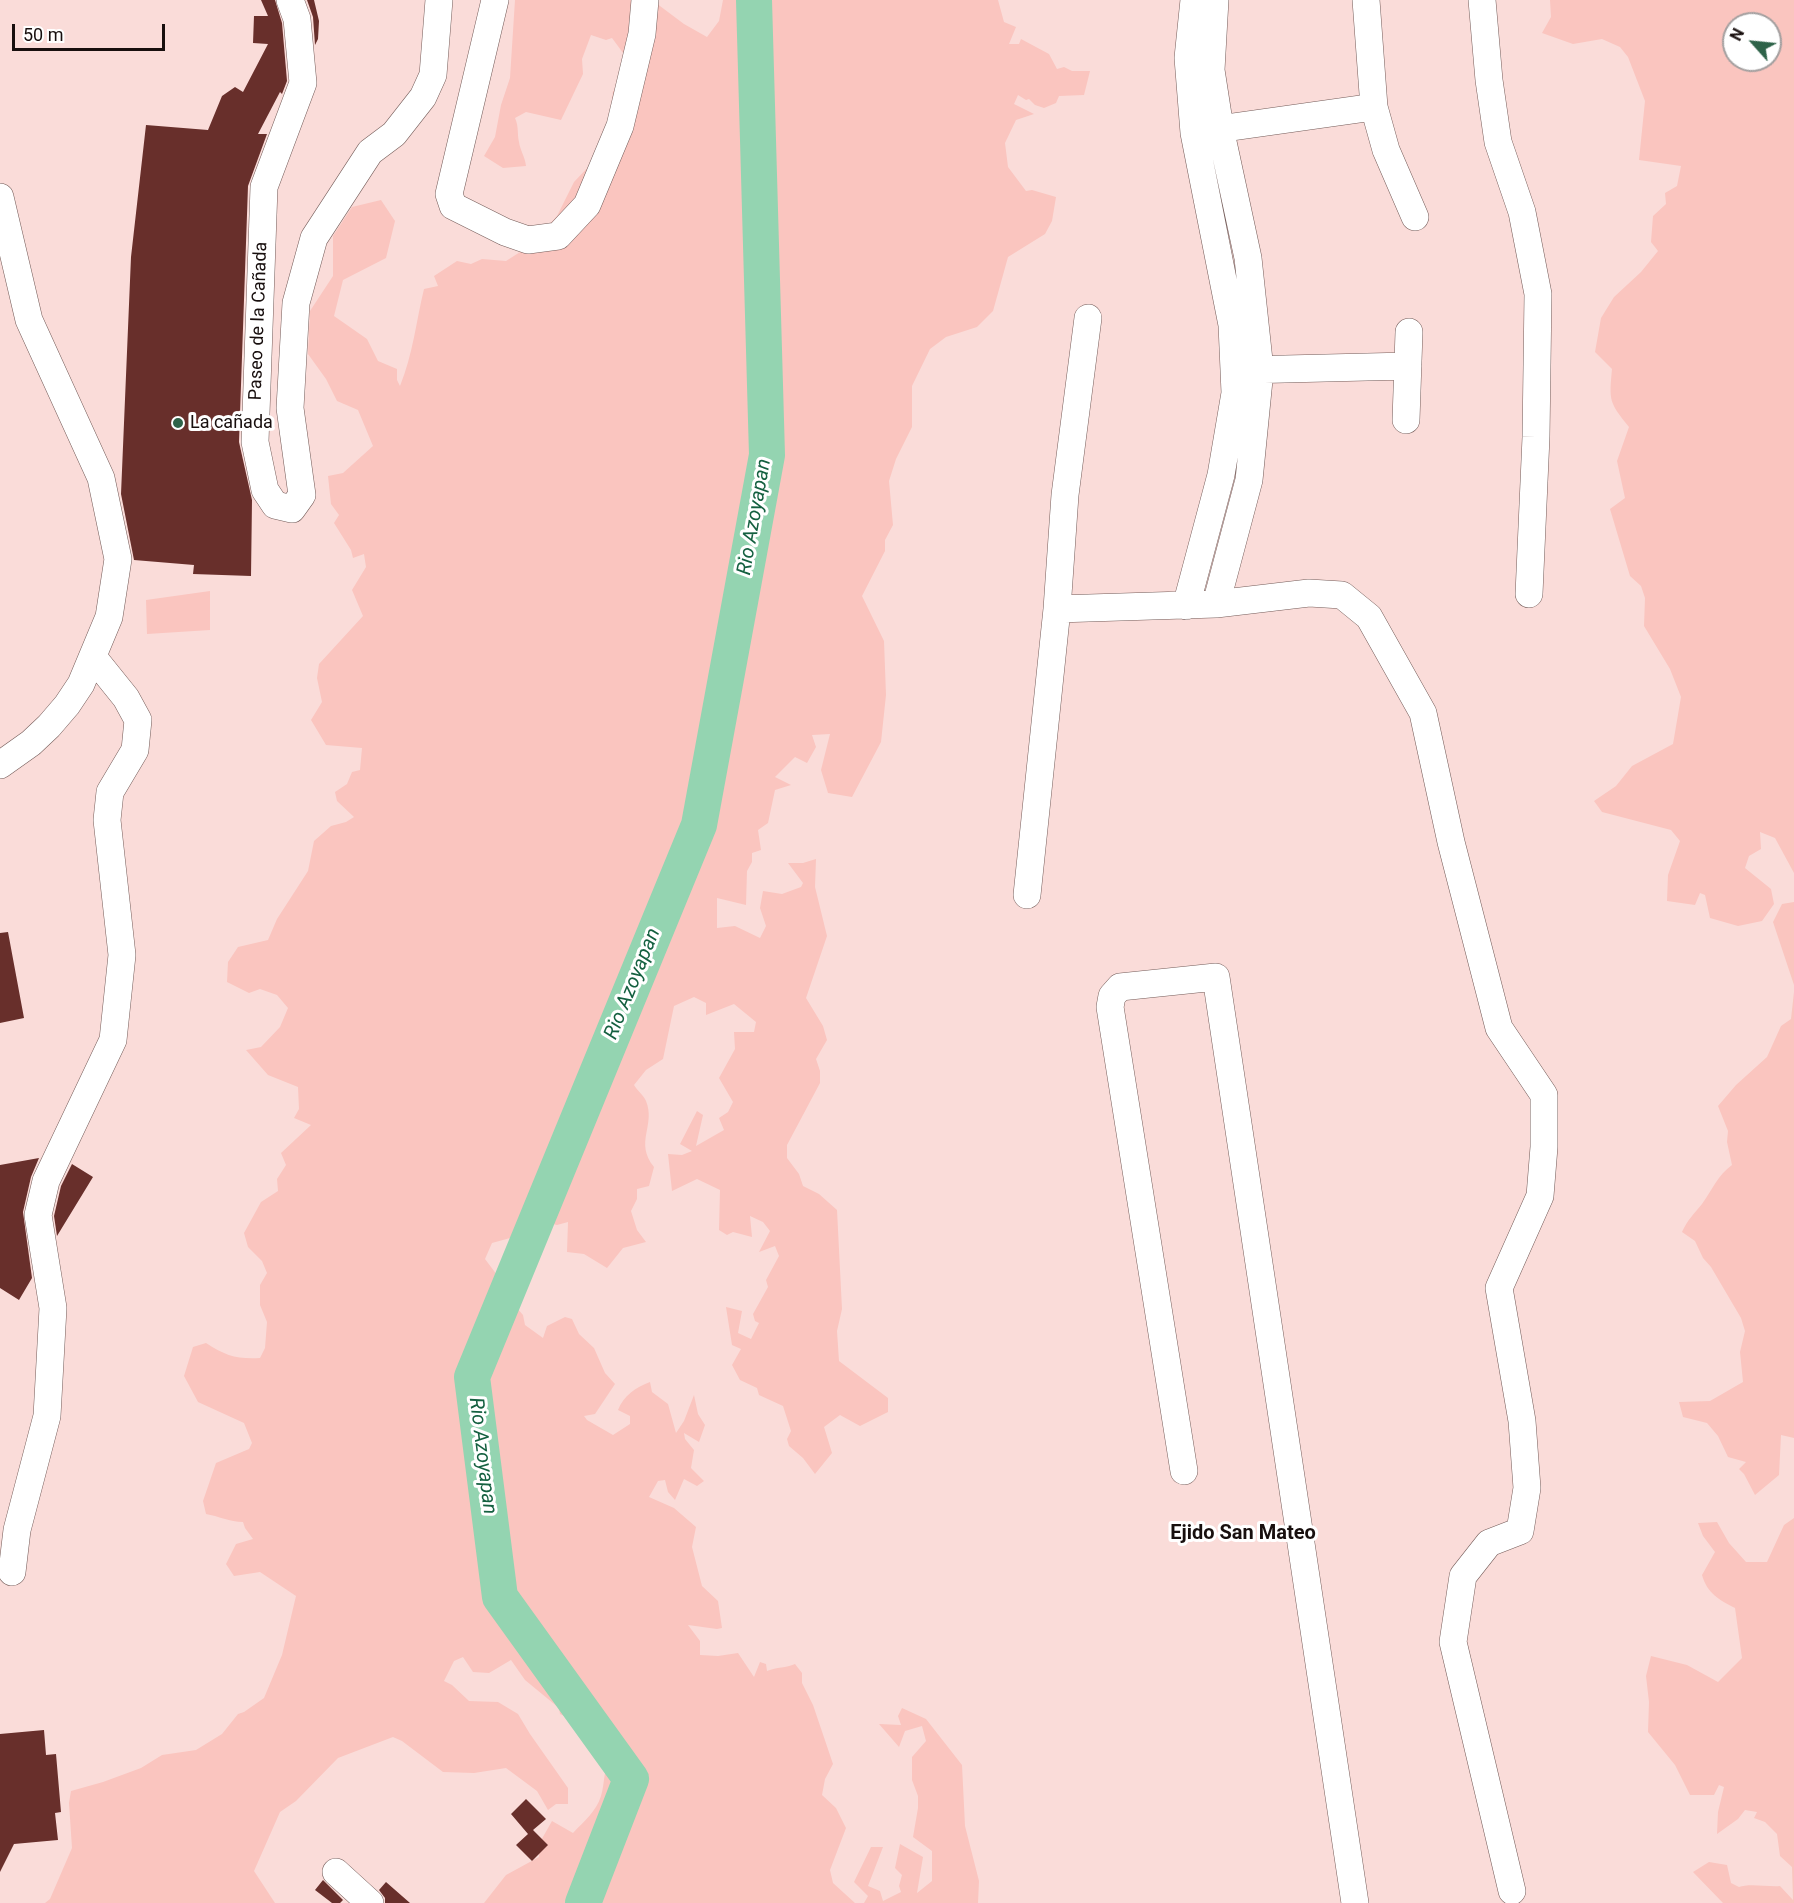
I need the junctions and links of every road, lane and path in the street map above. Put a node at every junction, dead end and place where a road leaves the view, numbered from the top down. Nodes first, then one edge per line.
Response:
1 (290, 0) edge
2 (439, 0) edge
3 (495, 0) edge
4 (645, 0) edge
5 (1194, 0) edge
6 (1215, 0) edge
7 (1366, 0) edge
8 (1482, 0) edge
9 (1374, 108) junction
10 (1207, 130) junction
11 (0, 197) edge
12 (1415, 218) dead end
13 (1088, 318) dead end
14 (1409, 332) dead end
15 (1408, 366) junction
16 (1260, 370) junction
17 (1234, 371) junction
18 (1406, 420) dead end
19 (1529, 594) dead end
20 (1216, 604) junction
21 (1186, 606) junction
22 (1057, 609) junction
23 (93, 657) junction
24 (0, 765) edge
25 (1027, 895) dead end
26 (1184, 1471) dead end
27 (12, 1572) dead end
28 (336, 1872) dead end
29 (1512, 1891) dead end
30 (370, 1903) edge
31 (1355, 1903) edge

1 - 2 street, Paseo de la Cañada
3 - 4 street
5 - 10 street
6 - 10 street
7 - 9 street
8 - 19 street
9 - 10 street
9 - 12 street
10 - 16 street
10 - 17 street
11 - 23 street
13 - 22 street
14 - 15 street
15 - 16 street
15 - 18 street
16 - 17 street
16 - 20 street
17 - 21 street
20 - 21 street
20 - 29 street
21 - 22 street
22 - 25 street
23 - 24 street
23 - 27 street
26 - 31 street
28 - 30 street

